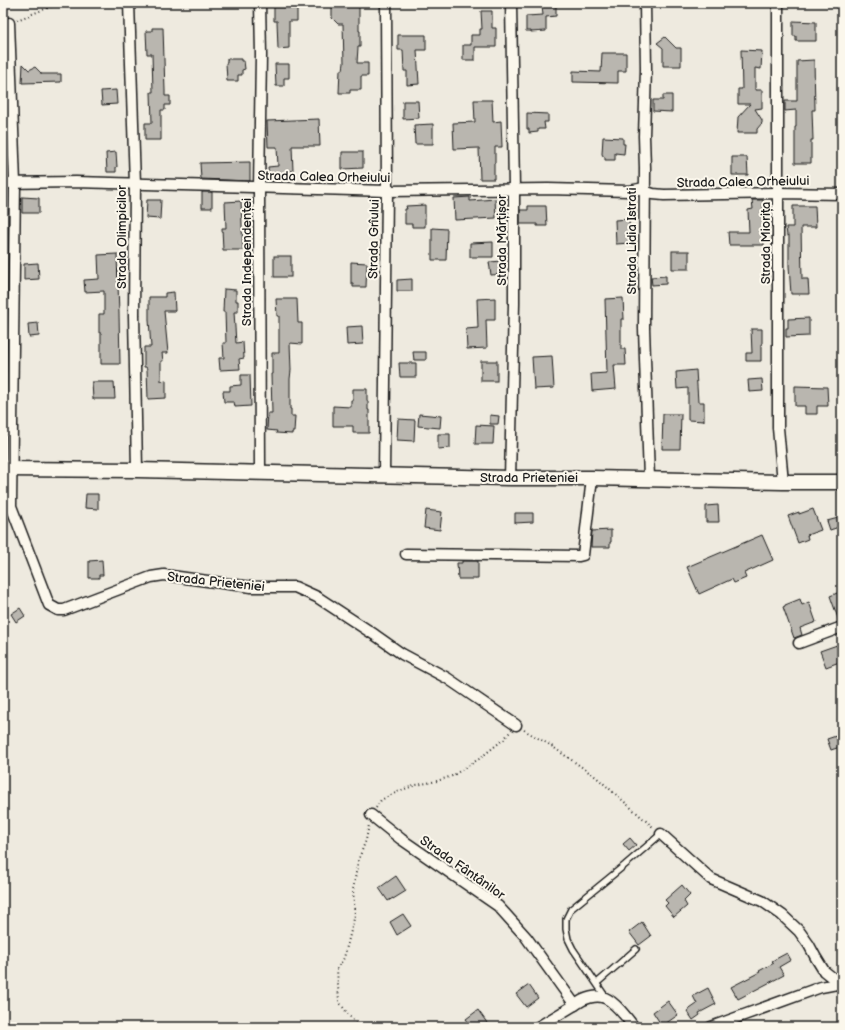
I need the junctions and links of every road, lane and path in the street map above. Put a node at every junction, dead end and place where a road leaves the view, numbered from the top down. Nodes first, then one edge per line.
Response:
1 (60, 3) edge
2 (129, 3) edge
3 (260, 3) edge
4 (386, 3) edge
5 (511, 3) edge
6 (645, 3) edge
7 (778, 3) edge
8 (10, 23) joint
9 (3, 183) edge
10 (15, 183) junction
11 (135, 184) junction
12 (259, 188) junction
13 (514, 189) junction
14 (387, 190) junction
15 (644, 190) junction
16 (778, 192) junction
17 (842, 194) edge
18 (7, 469) edge
19 (136, 470) junction
20 (260, 473) junction
21 (384, 475) junction
22 (510, 478) junction
23 (592, 478) junction
24 (649, 479) junction
25 (783, 482) junction
26 (842, 482) edge
27 (406, 554) dead end
28 (842, 627) edge
29 (799, 643) dead end
30 (516, 726) junction
31 (371, 815) junction
32 (661, 834) junction
33 (636, 949) dead end
34 (597, 983) junction
35 (842, 983) edge
36 (606, 998) junction
37 (575, 1005) junction
38 (358, 1027) edge
39 (538, 1027) edge
40 (634, 1027) edge
41 (711, 1027) edge

1 - 8 path
2 - 11 street, Strada Olimpicilor
3 - 12 street, Strada Independenței
4 - 14 street, Strada Grîului
5 - 13 street, Strada Mărțișor
6 - 15 street, Strada Lidia Istrati
7 - 16 street, Strada Miorița
8 - 10 street
9 - 10 street, Strada Calea Orheiului
10 - 11 street, Strada Calea Orheiului
10 - 18 street
11 - 12 street, Strada Calea Orheiului
11 - 19 street, Strada Olimpicilor
12 - 14 street, Strada Calea Orheiului
12 - 20 street, Strada Independenței
13 - 14 street, Strada Calea Orheiului
13 - 15 street, Strada Calea Orheiului
13 - 22 street, Strada Mărțișor
14 - 21 street, Strada Grîului
15 - 16 street, Strada Calea Orheiului
15 - 24 street, Strada Lidia Istrati
16 - 17 street, Strada Calea Orheiului
16 - 25 street, Strada Miorița
18 - 19 street, Strada Prieteniei
18 - 30 street, Strada Prieteniei
19 - 20 street, Strada Prieteniei
20 - 21 street, Strada Prieteniei
21 - 22 street, Strada Prieteniei
22 - 23 street, Strada Prieteniei
23 - 24 street, Strada Prieteniei
23 - 27 street, Strada Prieteniei
24 - 25 street, Strada Prieteniei
25 - 26 street, Strada Prieteniei
28 - 29 street
30 - 31 path
30 - 32 path
31 - 37 street, Strada Fântânilor
31 - 38 path
32 - 34 lane
32 - 35 street
33 - 34 lane
34 - 36 lane
35 - 41 street
36 - 37 street
36 - 40 street
37 - 39 street

